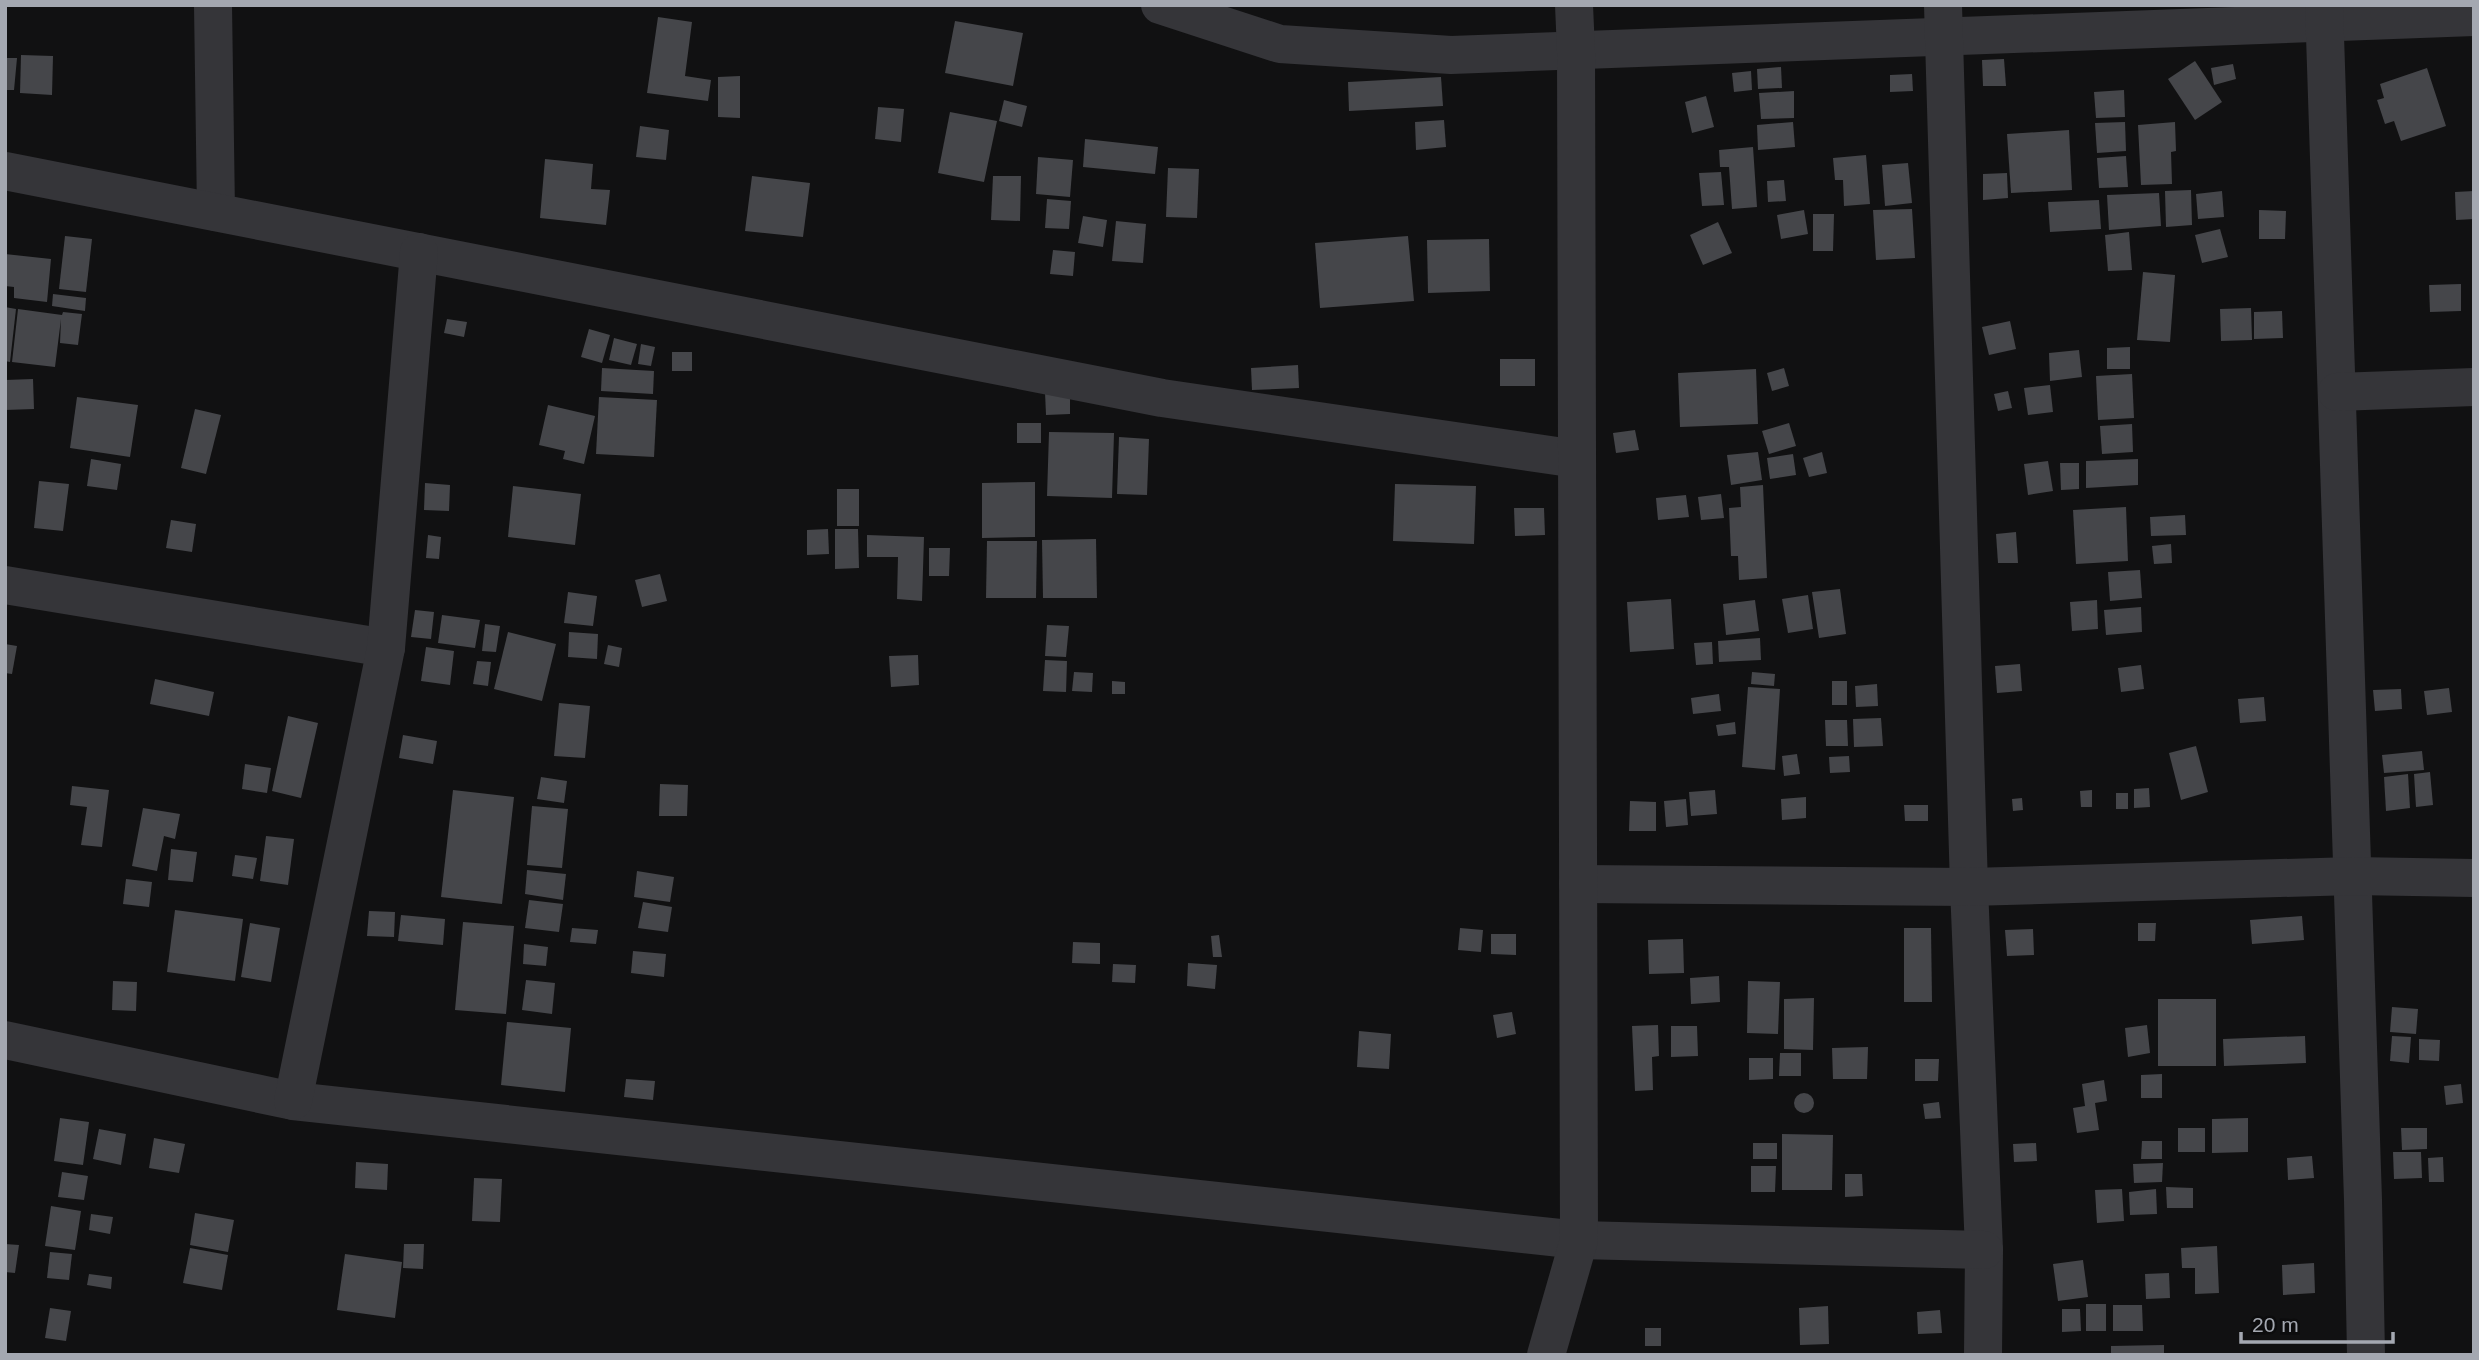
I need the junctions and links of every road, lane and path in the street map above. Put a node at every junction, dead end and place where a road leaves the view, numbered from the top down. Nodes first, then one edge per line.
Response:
1 (213, 5) edge
2 (1160, 5) edge
3 (1574, 5) edge
4 (2324, 14) edge
5 (2474, 17) edge
6 (1943, 21) edge
7 (1576, 51) junction
8 (5, 171) edge
9 (216, 212) junction
10 (419, 252) junction
11 (2474, 387) edge
12 (2337, 392) junction
13 (1577, 459) junction
14 (5, 585) edge
15 (386, 648) junction
16 (2353, 876) junction
17 (2474, 878) edge
18 (1578, 884) junction
19 (1969, 887) junction
20 (5, 1040) edge
21 (293, 1101) junction
22 (1579, 1240) junction
23 (1984, 1250) junction
24 (1546, 1355) edge
25 (1983, 1355) edge
26 (2365, 1355) edge

1 - 9 street
2 - 7 street
3 - 7 street
4 - 5 street
4 - 6 street
4 - 12 street
6 - 7 street
6 - 19 street
7 - 13 street
8 - 9 street
9 - 10 street
10 - 13 street
10 - 15 street
11 - 12 street
12 - 16 street
13 - 18 street
14 - 15 street
15 - 21 street
16 - 17 street
16 - 19 street
16 - 26 street
18 - 19 street
18 - 22 street
19 - 23 street
20 - 21 street
21 - 22 street
22 - 23 street
22 - 24 street
23 - 25 street

